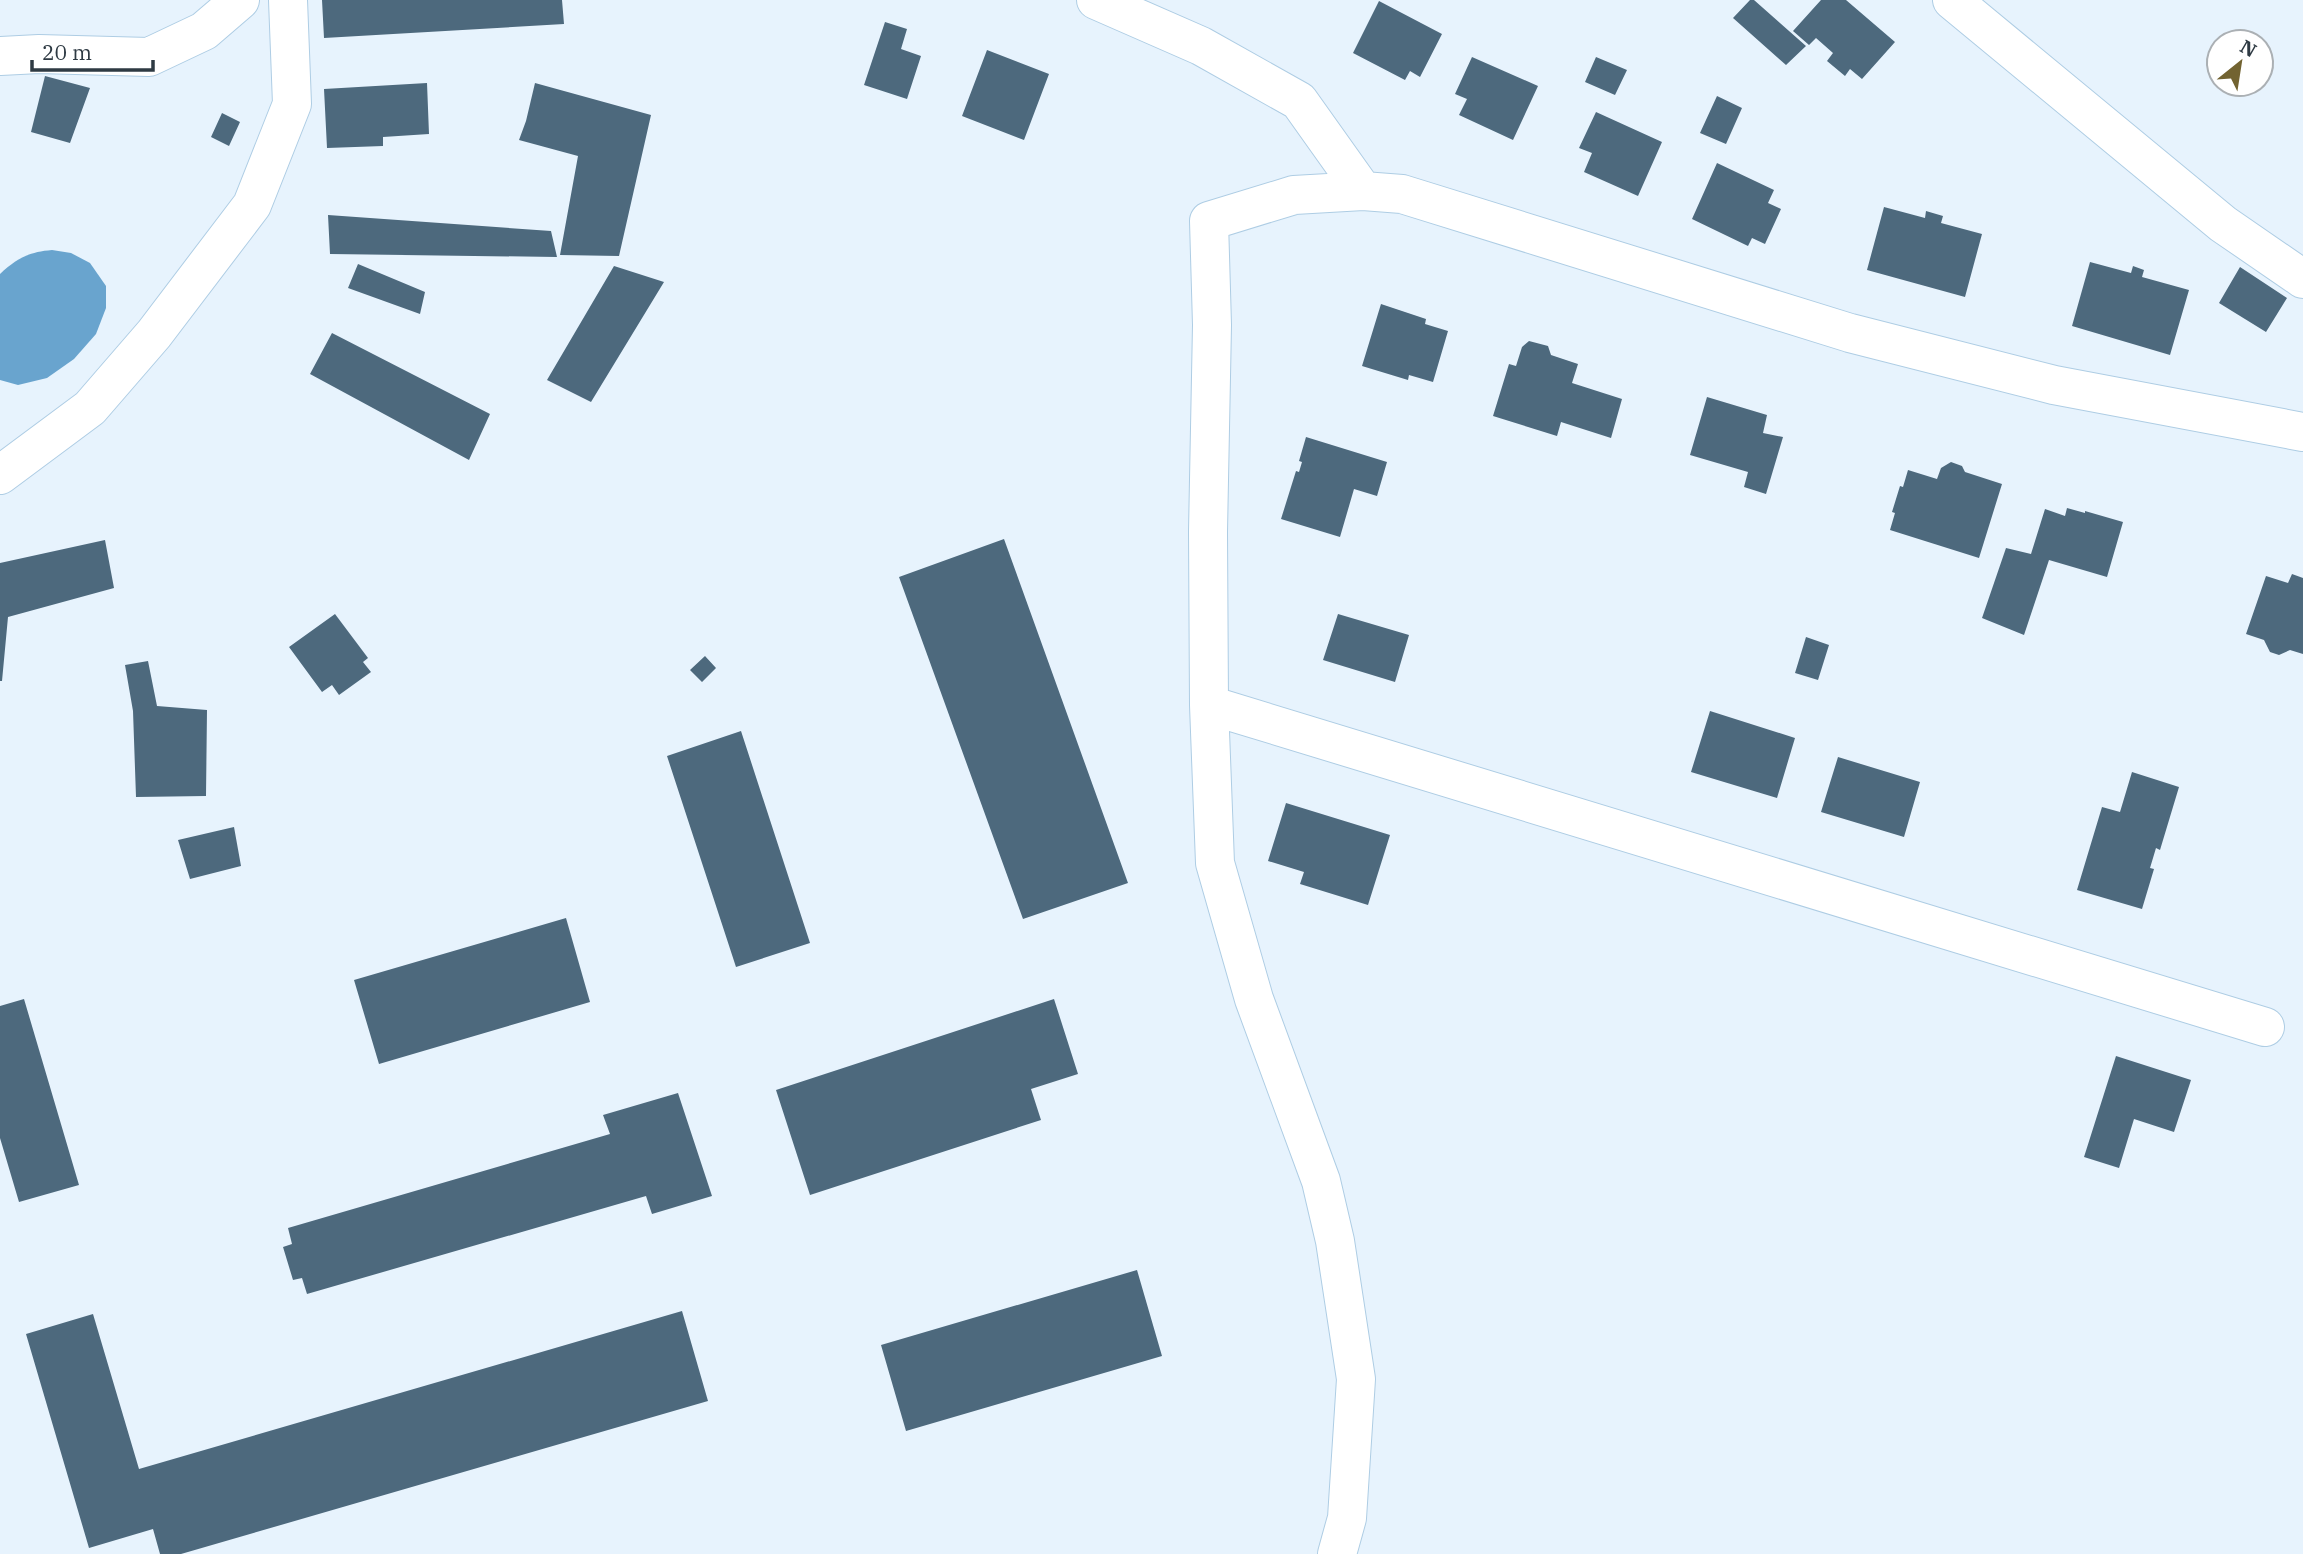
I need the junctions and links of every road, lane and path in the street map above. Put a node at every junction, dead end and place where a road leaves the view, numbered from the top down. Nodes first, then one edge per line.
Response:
1 (240, 0) edge
2 (288, 0) edge
3 (1096, 0) edge
4 (1952, 0) edge
5 (0, 56) edge
6 (1363, 191) junction
7 (2303, 279) edge
8 (2303, 432) edge
9 (0, 475) edge
10 (1209, 705) junction
11 (2264, 1027) dead end
12 (1337, 1554) edge

1 - 5 street
2 - 9 street
3 - 6 street
4 - 7 street
6 - 8 street
6 - 10 street
10 - 11 street
10 - 12 street

